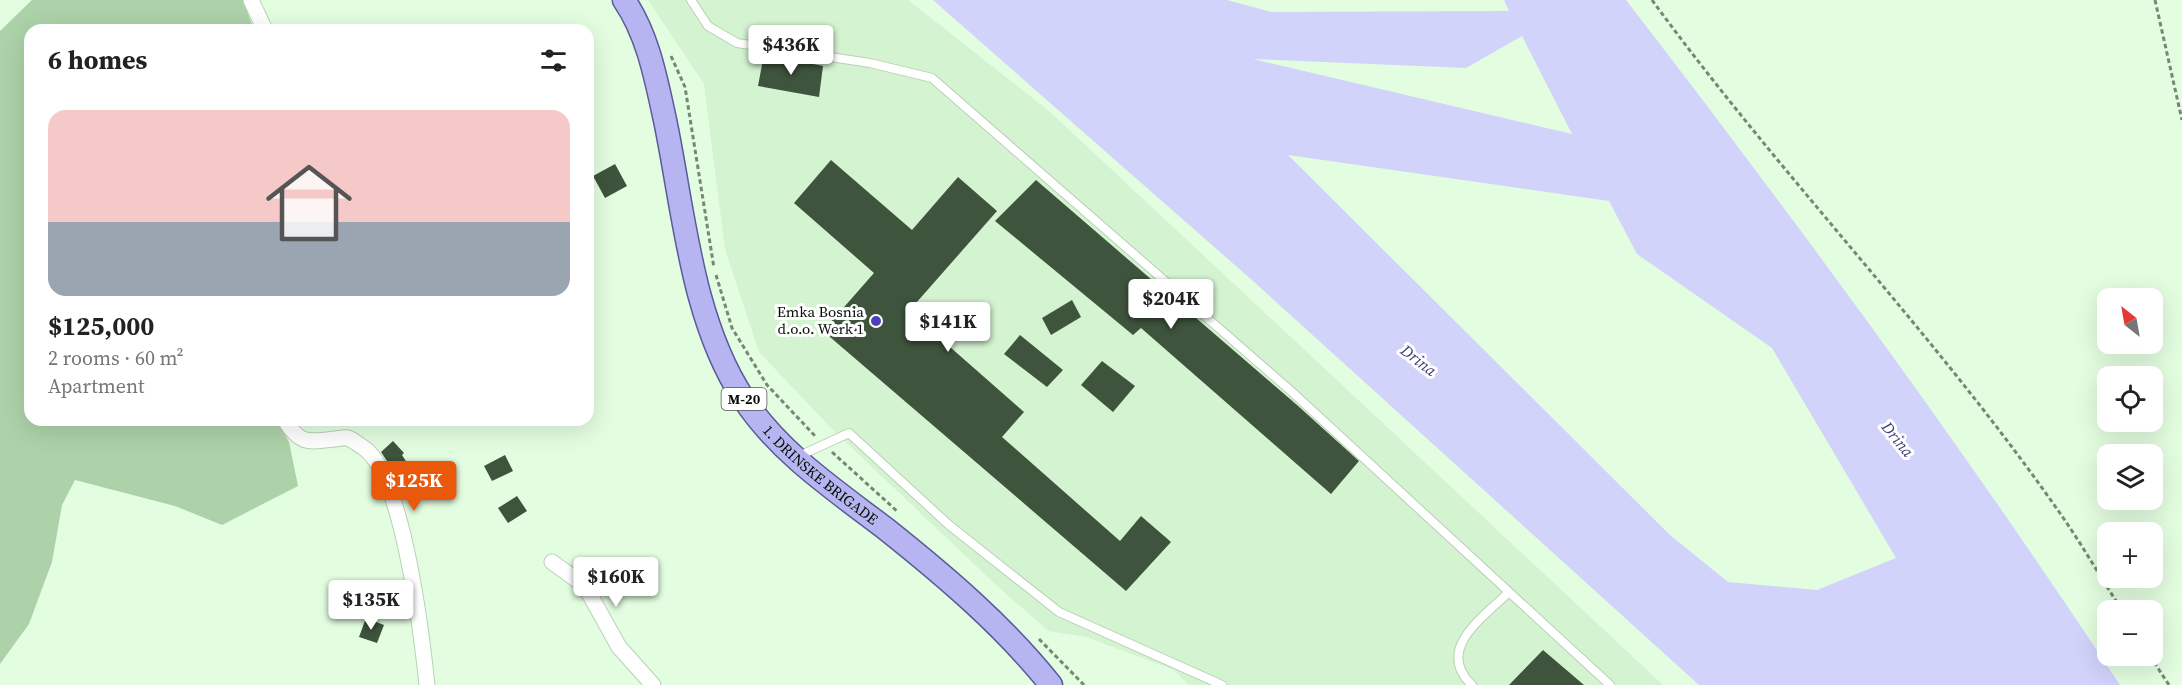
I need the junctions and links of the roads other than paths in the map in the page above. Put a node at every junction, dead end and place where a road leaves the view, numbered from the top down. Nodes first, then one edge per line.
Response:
1 (251, 0) edge
2 (624, 0) edge
3 (691, 0) edge
4 (262, 24) edge
5 (289, 426) edge
6 (796, 458) junction
7 (552, 562) dead end
8 (1509, 592) junction
9 (1219, 684) edge
10 (427, 685) edge
11 (653, 685) edge
12 (1051, 685) edge
13 (1472, 685) edge
14 (1610, 685) edge

1 - 4 street
2 - 6 main road, 1. DRINSKE BRIGADE / M-20
3 - 8 lane
5 - 10 street
6 - 9 lane
6 - 12 main road, 1. DRINSKE BRIGADE / M-20
7 - 11 street
8 - 13 lane
8 - 14 lane

